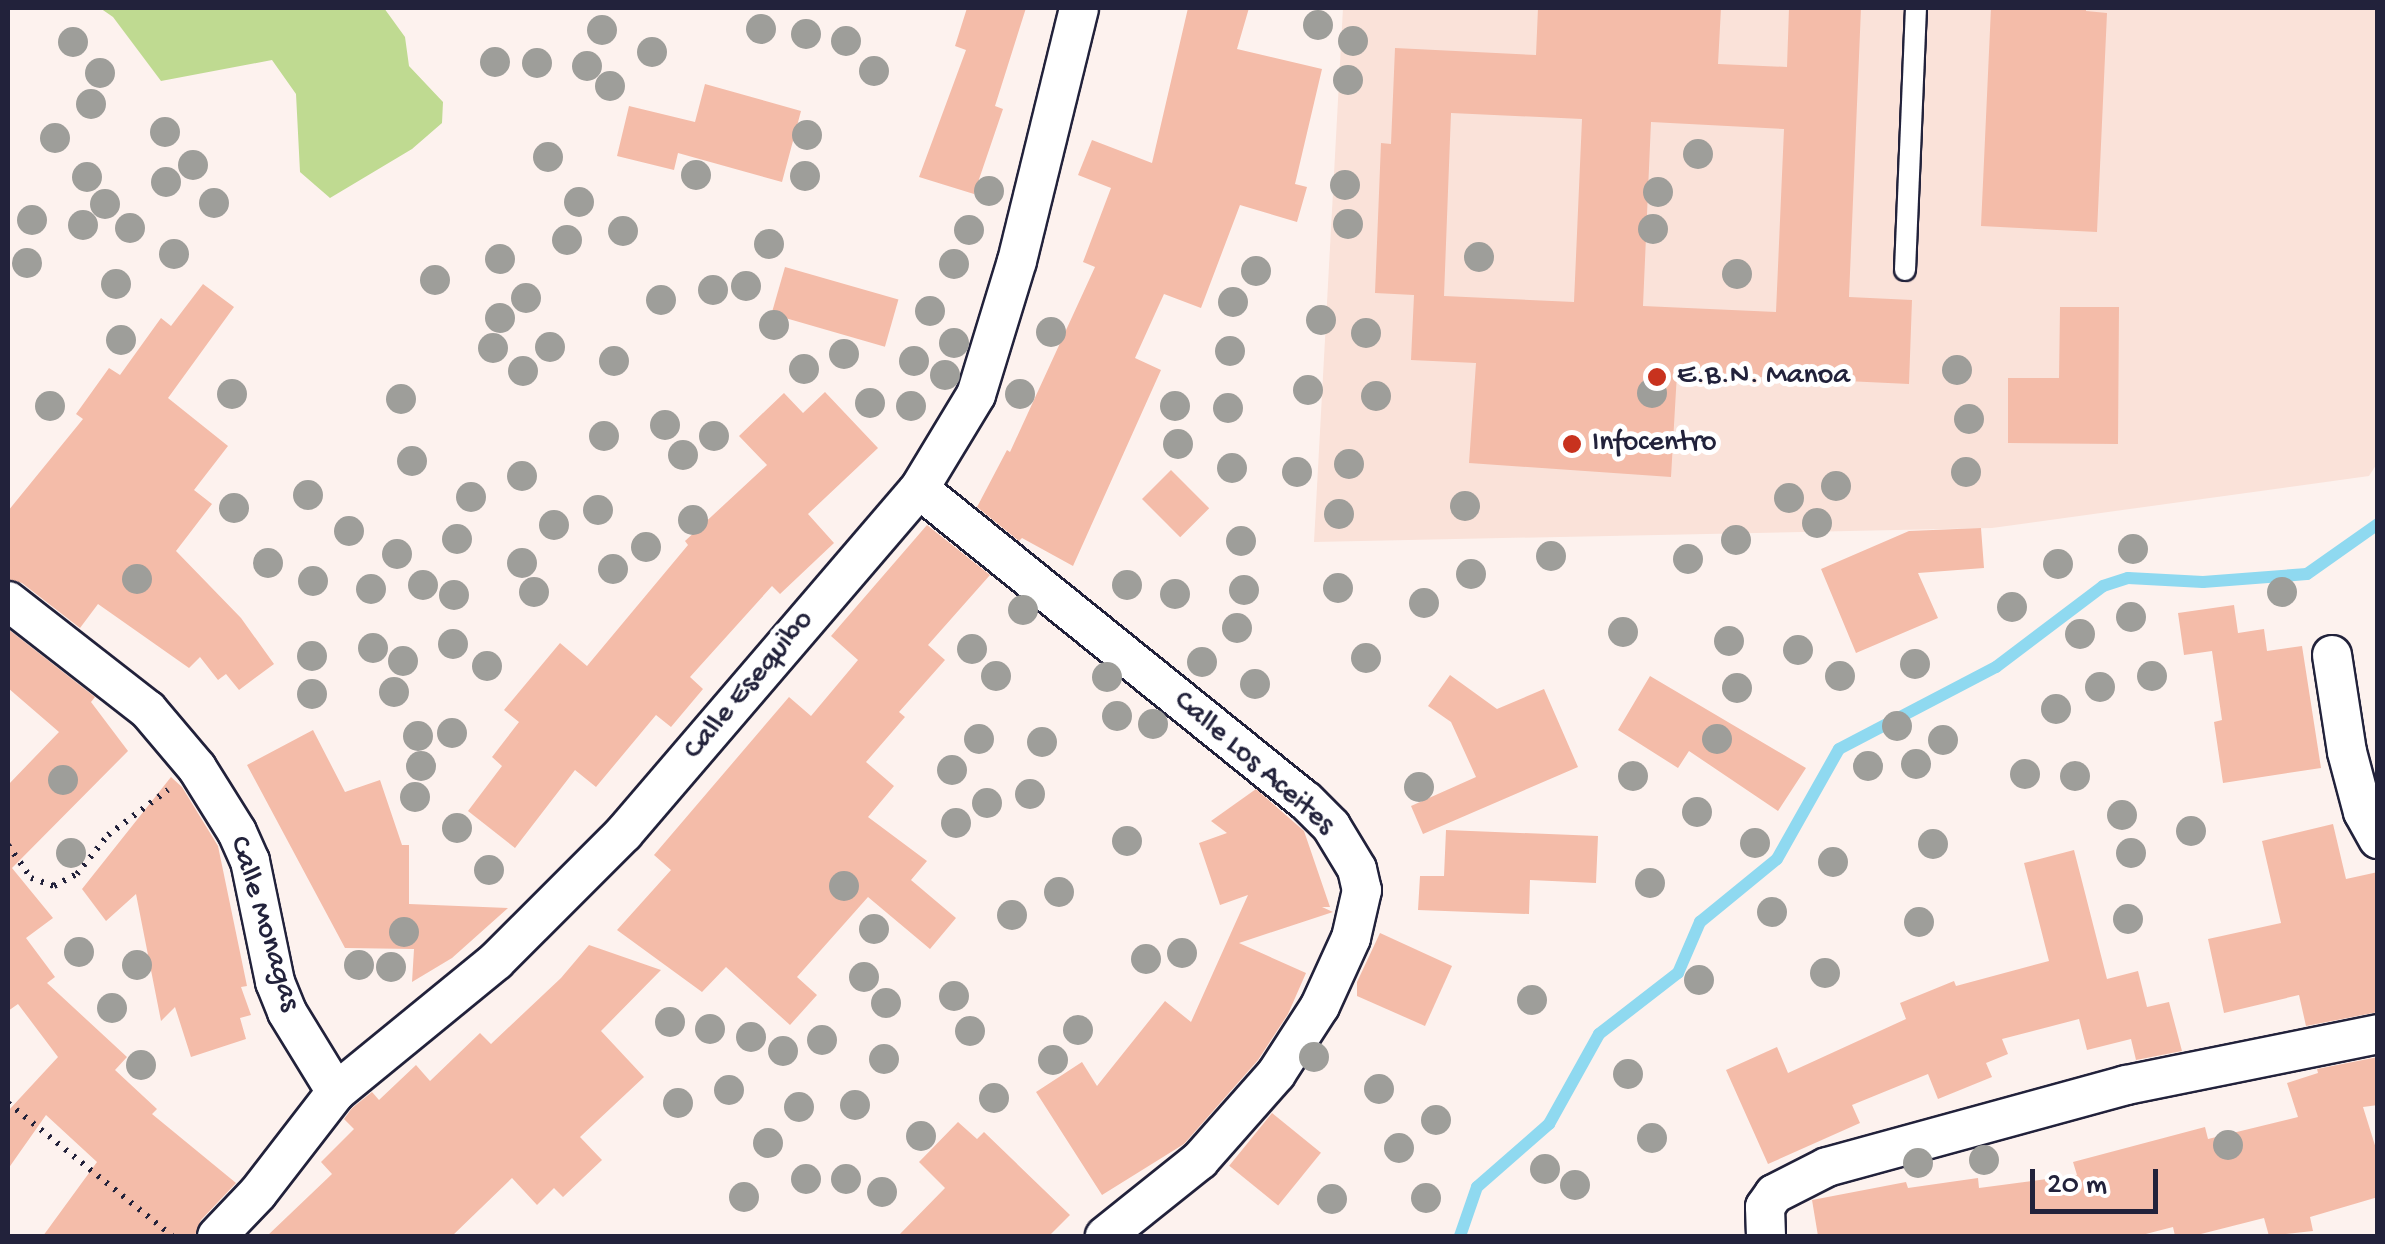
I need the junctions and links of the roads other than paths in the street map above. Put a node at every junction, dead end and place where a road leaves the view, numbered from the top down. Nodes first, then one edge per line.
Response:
1 (1079, 8) edge
2 (1916, 8) edge
3 (1906, 270) dead end
4 (919, 489) junction
5 (8, 601) edge
6 (2332, 655) dead end
7 (2378, 839) edge
8 (2378, 1034) edge
9 (336, 1092) junction
10 (217, 1236) edge
11 (1105, 1236) edge
12 (1766, 1236) edge

1 - 4 street, Calle Esequibo
2 - 3 lane
4 - 9 street, Calle Esequibo
4 - 11 street, Calle Los Aceites
5 - 9 street, Calle Monagas
6 - 7 street
8 - 12 street
9 - 10 street, Calle Esequibo

